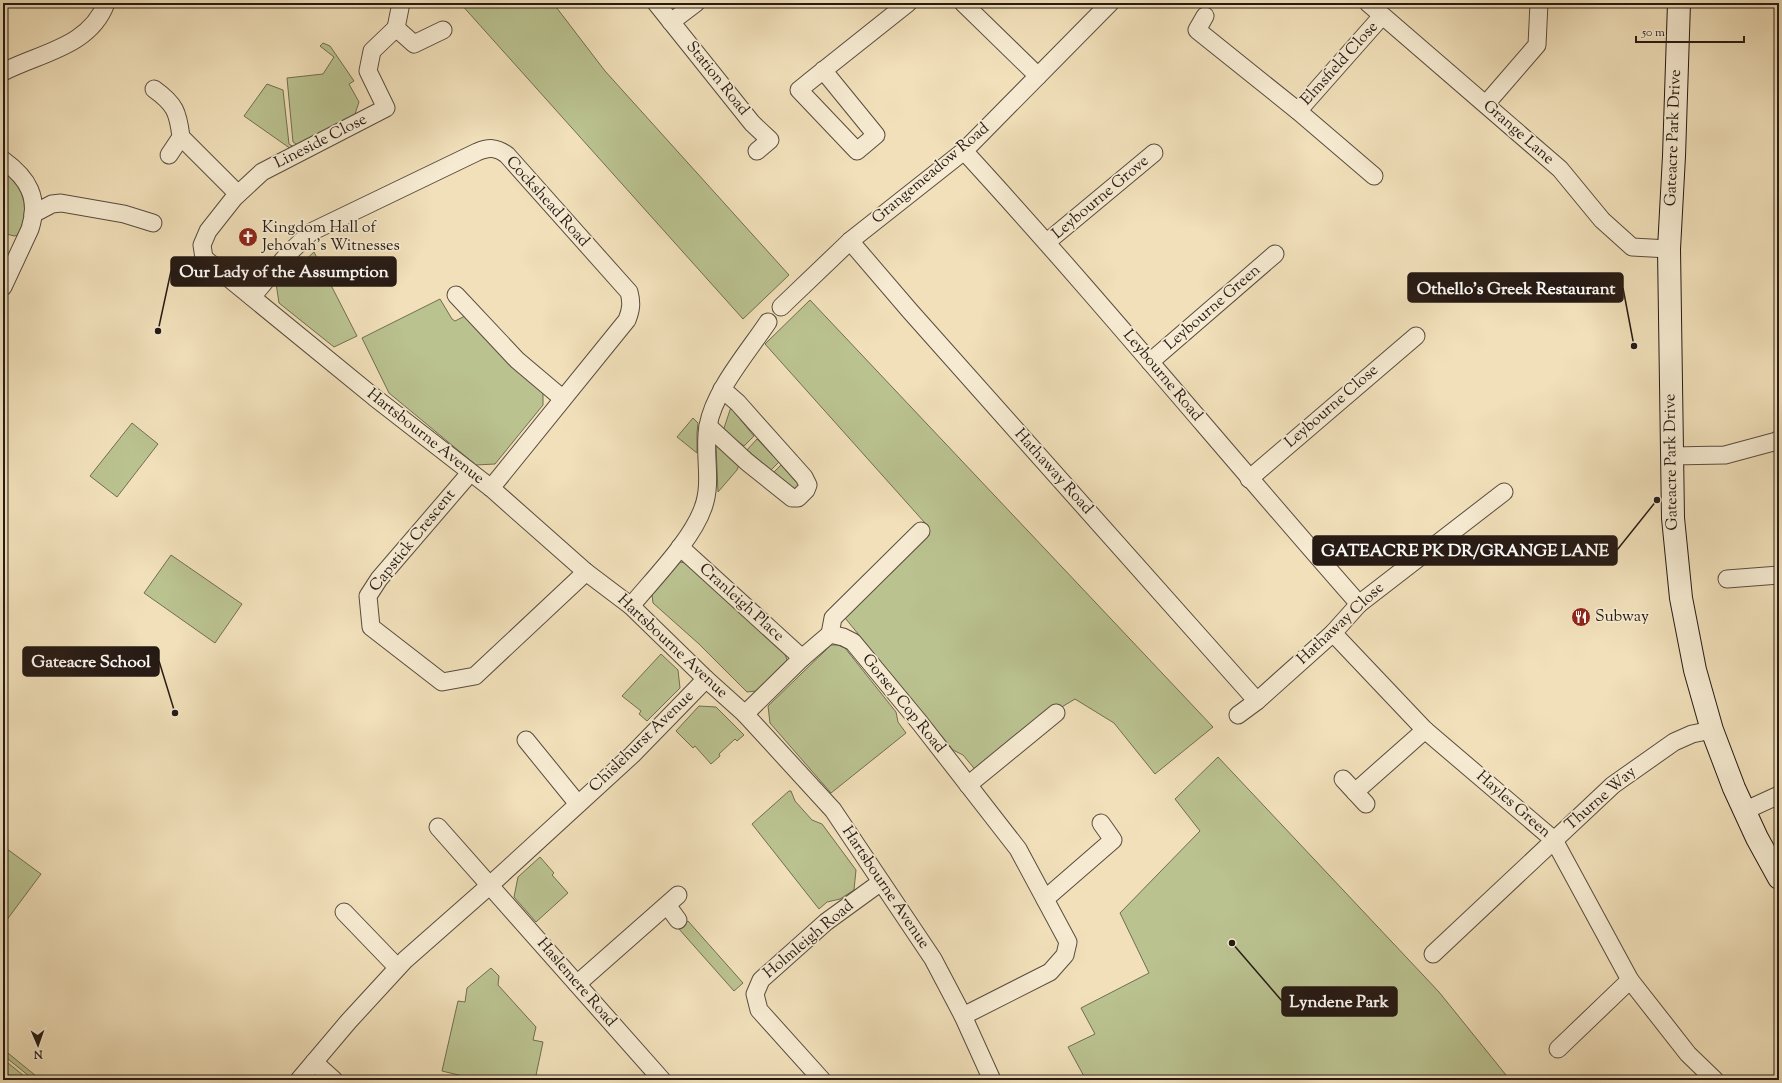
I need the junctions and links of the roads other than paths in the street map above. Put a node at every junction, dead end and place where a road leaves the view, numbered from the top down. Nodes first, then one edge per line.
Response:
1 (106, 3) edge
2 (656, 3) edge
3 (696, 3) edge
4 (908, 3) edge
5 (963, 3) edge
6 (1110, 3) edge
7 (1368, 3) edge
8 (1539, 3) edge
9 (1679, 3) edge
10 (400, 8) dead end
11 (1205, 16) dead end
12 (1382, 16) junction
13 (671, 22) junction
14 (396, 28) junction
15 (443, 30) dead end
16 (824, 70) junction
17 (3, 72) edge
18 (1038, 76) junction
19 (154, 89) dead end
20 (1486, 104) junction
21 (1298, 111) junction
22 (182, 137) junction
23 (757, 151) dead end
24 (964, 151) junction
25 (1154, 153) dead end
26 (169, 155) dead end
27 (3, 160) edge
28 (1374, 176) dead end
29 (238, 194) junction
30 (33, 214) junction
31 (153, 222) dead end
32 (850, 241) junction
33 (1047, 242) junction
34 (1669, 249) junction
35 (201, 251) joint
36 (1275, 254) dead end
37 (3, 287) edge
38 (456, 295) dead end
39 (252, 297) junction
40 (781, 307) dead end
41 (768, 322) dead end
42 (1416, 336) dead end
43 (1150, 362) junction
44 (722, 389) junction
45 (562, 398) junction
46 (708, 426) junction
47 (1778, 441) edge
48 (1671, 456) junction
49 (470, 473) junction
50 (1249, 479) junction
51 (491, 488) junction
52 (1504, 492) dead end
53 (921, 531) dead end
54 (680, 547) junction
55 (586, 572) junction
56 (1779, 575) edge
57 (1727, 579) dead end
58 (1359, 604) junction
59 (631, 606) junction
60 (1333, 633) junction
61 (830, 634) junction
62 (802, 658) junction
63 (706, 679) junction
64 (1257, 701) junction
65 (1056, 713) dead end
66 (745, 714) junction
67 (1238, 715) dead end
68 (1425, 730) junction
69 (1712, 730) junction
70 (526, 740) dead end
71 (1343, 778) dead end
72 (968, 785) junction
73 (1779, 795) edge
74 (578, 804) junction
75 (1744, 811) junction
76 (1101, 823) dead end
77 (438, 827) dead end
78 (1554, 840) junction
79 (1779, 878) edge
80 (881, 882) junction
81 (489, 886) junction
82 (1045, 899) junction
83 (344, 912) dead end
84 (678, 920) dead end
85 (1433, 954) dead end
86 (397, 967) junction
87 (1630, 980) junction
88 (577, 984) junction
89 (963, 1016) junction
90 (1559, 1050) dead end
91 (314, 1062) junction
92 (298, 1080) edge
93 (334, 1080) edge
94 (662, 1080) edge
95 (822, 1080) edge
96 (992, 1080) edge
97 (1715, 1080) edge

1 - 17 street
2 - 13 street, Station Road
3 - 13 street
4 - 16 street
5 - 18 street
6 - 18 street, Grangemeadow Road
7 - 12 street, Grange Lane
8 - 20 street
9 - 34 street, Gateacre Park Drive
10 - 14 street
11 - 21 street, Elmsfield Close
12 - 20 street, Grange Lane
12 - 21 street, Elmsfield Close
13 - 23 street, Station Road
14 - 15 street
14 - 29 street, Lineside Close
16 - 16 street
18 - 24 street, Grangemeadow Road
19 - 22 street
20 - 34 street, Grange Lane
21 - 28 street, Elmsfield Close
22 - 26 street
22 - 29 street
24 - 32 street, Grangemeadow Road
24 - 33 street, Leybourne Road
25 - 33 street, Leybourne Grove
27 - 30 street
29 - 35 street, Lineside Close
30 - 31 street
30 - 37 street
32 - 40 street, Grangemeadow Road
32 - 64 street, Hathaway Road
33 - 43 street, Leybourne Road
34 - 48 street, Gateacre Park Drive
35 - 39 street, Hartsbourne Avenue
36 - 43 street, Leybourne Green
38 - 45 street
39 - 45 street, Cockshead Road
39 - 49 street, Hartsbourne Avenue
41 - 44 street
42 - 50 street, Leybourne Close
43 - 50 street, Leybourne Road
44 - 46 street
44 - 46 street
45 - 51 street, Cockshead Road
46 - 54 street
47 - 48 street
48 - 69 street, Gateacre Park Drive
49 - 51 street, Hartsbourne Avenue
49 - 55 street, Capstick Crescent
50 - 58 street, Leybourne Road
51 - 55 street, Hartsbourne Avenue
52 - 58 street, Hathaway Close
53 - 61 street
54 - 59 street
54 - 62 street, Cranleigh Place
55 - 59 street, Hartsbourne Avenue
56 - 57 street
58 - 60 street, Hathaway Close
59 - 63 street, Hartsbourne Avenue
60 - 64 street, Hathaway Close
60 - 68 street, Hayles Green
61 - 62 street
61 - 72 street, Gorsey Cop Road
62 - 66 street
63 - 66 street, Hartsbourne Avenue
63 - 74 street, Chislehurst Avenue
64 - 67 street, Hathaway Close
65 - 72 street
66 - 80 street, Hartsbourne Avenue
68 - 71 street
68 - 78 street, Hayles Green
69 - 75 street, Gateacre Park Drive
69 - 78 street, Thurne Way
70 - 74 street, Chislehurst Avenue
72 - 82 street, Gorsey Cop Road
73 - 75 street
74 - 81 street, Chislehurst Avenue
75 - 79 street, Gateacre Park Drive
76 - 82 street
77 - 81 street
78 - 85 street, Thurne Way
78 - 87 street, Hayles Green
80 - 89 street, Hartsbourne Avenue
80 - 95 street, Holmleigh Road
81 - 86 street, Chislehurst Avenue
81 - 88 street, Haslemere Road
82 - 89 street, Gorsey Cop Road
83 - 86 street
84 - 88 street
86 - 91 street, Chislehurst Avenue
87 - 90 street
87 - 97 street, Hayles Green
88 - 94 street, Haslemere Road
89 - 96 street, Hartsbourne Avenue
91 - 92 street, Chislehurst Avenue
91 - 93 street

